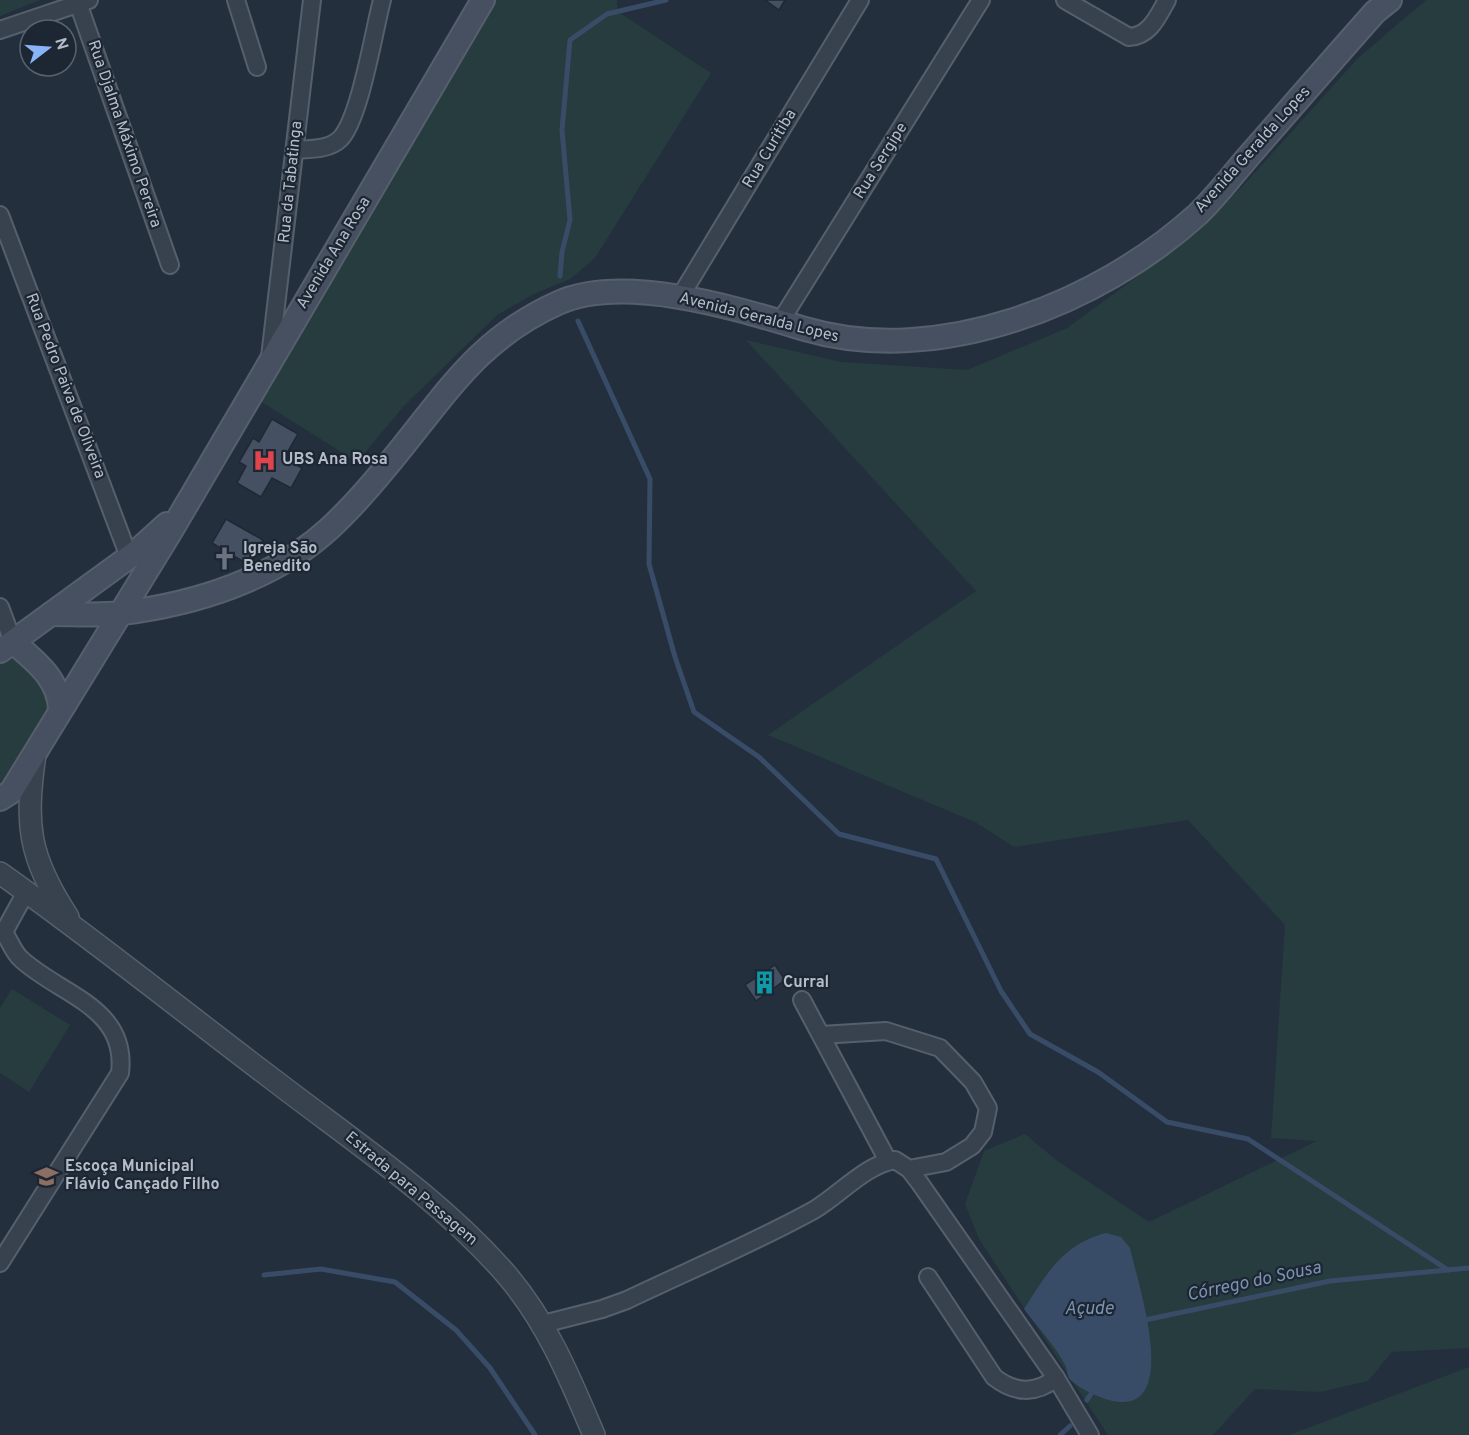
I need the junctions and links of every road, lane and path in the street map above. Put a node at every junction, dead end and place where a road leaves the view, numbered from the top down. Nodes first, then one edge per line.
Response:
1 (236, 0) edge
2 (312, 0) edge
3 (382, 0) edge
4 (483, 0) edge
5 (860, 0) edge
6 (981, 0) edge
7 (1065, 0) edge
8 (1167, 0) edge
9 (1390, 0) edge
10 (84, 2) edge
11 (0, 30) edge
12 (257, 67) dead end
13 (295, 150) junction
14 (0, 215) edge
15 (170, 265) dead end
16 (680, 297) junction
17 (780, 322) junction
18 (269, 363) junction
19 (186, 507) junction
20 (129, 557) junction
21 (0, 607) edge
22 (51, 614) junction
23 (119, 614) junction
24 (6, 647) edge
25 (60, 711) junction
26 (35, 754) junction
27 (4, 800) edge
28 (0, 873) edge
29 (26, 892) junction
30 (73, 925) junction
31 (802, 1000) dead end
32 (821, 1035) junction
33 (888, 1161) junction
34 (909, 1169) junction
35 (0, 1263) edge
36 (928, 1277) dead end
37 (543, 1324) junction
38 (1056, 1378) junction
39 (594, 1435) edge
40 (1090, 1435) edge

1 - 12 street
2 - 13 street, Rua da Tabatinga
3 - 13 street
4 - 18 main road, Avenida Ana Rosa
5 - 16 street, Rua Curitiba
6 - 17 street, Rua Sergipe
7 - 8 street
9 - 17 main road, Avenida Geralda Lopes
10 - 11 street
10 - 15 street, Rua Djalma Máximo Pereira
13 - 18 street, Rua da Tabatinga
14 - 20 street, Rua Pedro Paiva de Oliveira
16 - 17 main road, Avenida Geralda Lopes
16 - 23 main road, Avenida Geralda Lopes
18 - 19 main road, Avenida Ana Rosa
19 - 20 main road, Avenida Ana Rosa
19 - 23 main road, Avenida Ana Rosa
20 - 22 main road, Avenida Ana Rosa
21 - 24 street
22 - 23 main road, Avenida Geralda Lopes
22 - 24 main road, Avenida Ana Rosa
23 - 25 main road, Avenida Ana Rosa
24 - 25 main road
25 - 26 main road, Avenida Ana Rosa
26 - 27 main road, Avenida Ana Rosa
26 - 30 street
28 - 29 street, Estrada para Passagem
29 - 30 street, Estrada para Passagem
29 - 35 street
30 - 37 street, Estrada para Passagem
31 - 32 street
32 - 33 street
32 - 34 street
33 - 34 street
33 - 37 street
34 - 38 street
36 - 38 street
37 - 39 street, Estrada para Passagem
38 - 40 street

